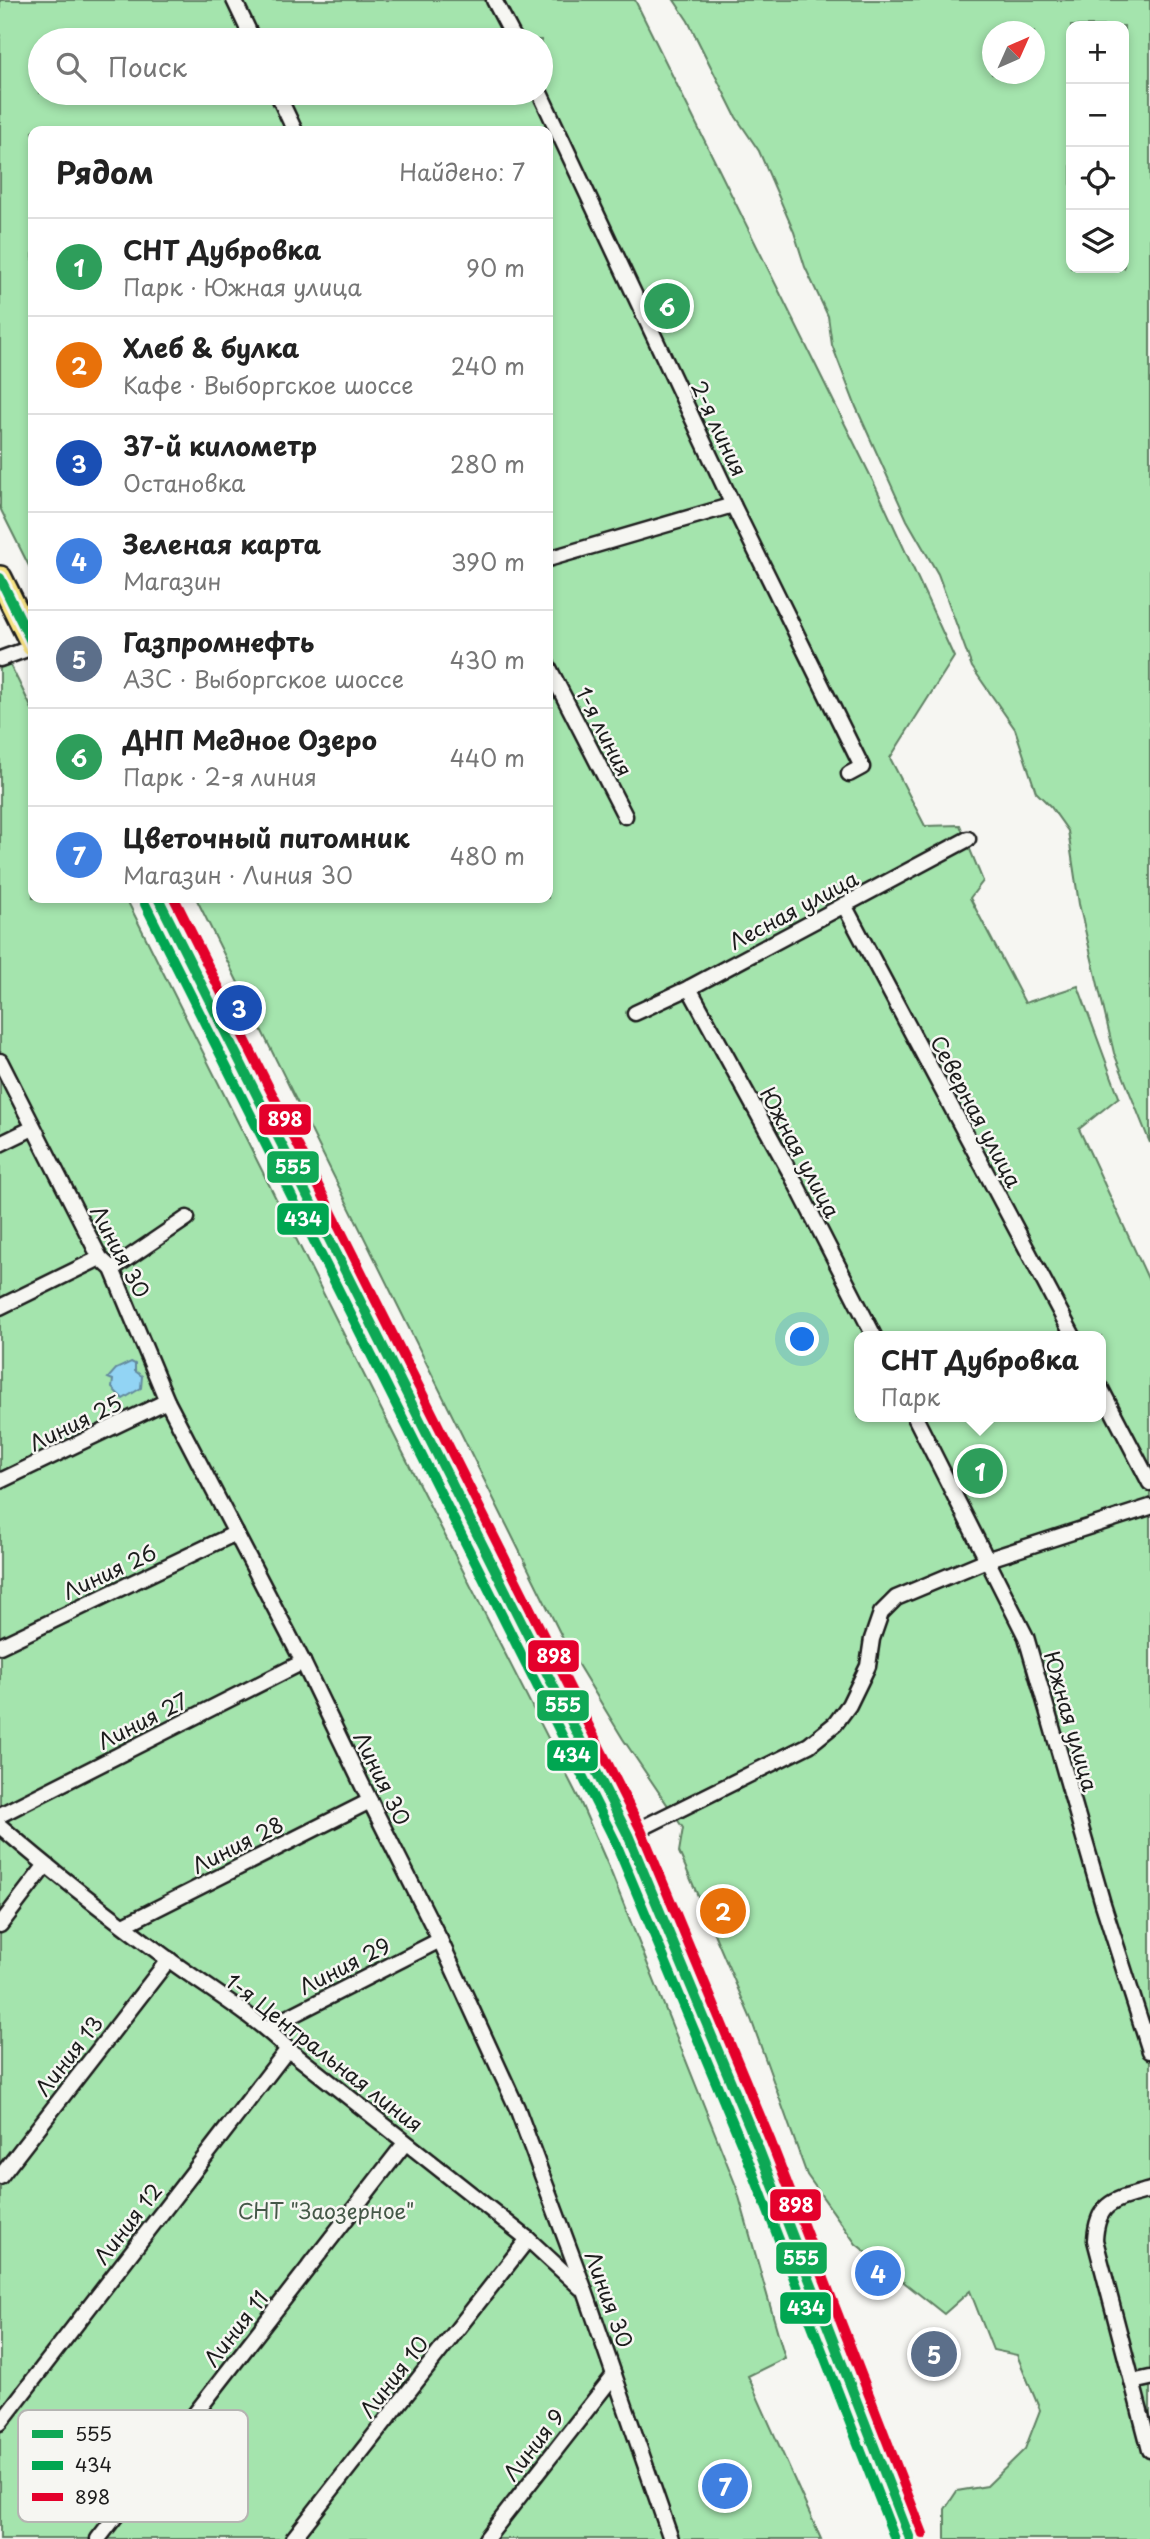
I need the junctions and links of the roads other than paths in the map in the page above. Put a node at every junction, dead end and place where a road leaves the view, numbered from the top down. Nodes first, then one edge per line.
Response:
1 (234, 0) edge
2 (494, 0) edge
3 (247, 28) edge
4 (509, 28) edge
5 (283, 105) edge
6 (546, 105) edge
7 (293, 126) edge
8 (733, 505) junction
9 (553, 558) edge
10 (0, 578) edge
11 (28, 636) edge
12 (28, 648) edge
13 (0, 659) edge
14 (553, 676) edge
15 (849, 774) dead end
16 (625, 816) dead end
17 (968, 839) dead end
18 (161, 903) edge
19 (844, 905) junction
20 (689, 988) junction
21 (635, 1013) dead end
22 (0, 1061) edge
23 (33, 1128) junction
24 (0, 1144) edge
25 (187, 1218) dead end
26 (100, 1258) junction
27 (112, 1269) junction
28 (0, 1307) edge
29 (871, 1331) edge
30 (1070, 1331) edge
31 (1106, 1398) edge
32 (167, 1401) junction
33 (918, 1422) edge
34 (0, 1481) edge
35 (1150, 1483) edge
36 (1150, 1507) edge
37 (236, 1533) junction
38 (989, 1559) junction
39 (0, 1646) edge
40 (303, 1662) junction
41 (370, 1801) junction
42 (0, 1815) edge
43 (0, 1826) edge
44 (628, 1835) junction
45 (45, 1866) junction
46 (0, 1925) edge
47 (124, 1925) junction
48 (440, 1940) junction
49 (169, 1959) junction
50 (267, 2028) junction
51 (288, 2049) junction
52 (1150, 2051) edge
53 (405, 2143) junction
54 (0, 2177) edge
55 (1150, 2190) edge
56 (527, 2239) junction
57 (585, 2291) junction
58 (614, 2375) junction
59 (1150, 2378) edge
60 (1132, 2382) junction
61 (198, 2410) edge
62 (0, 2423) edge
63 (1150, 2450) edge
64 (111, 2522) edge
65 (98, 2539) edge
66 (293, 2539) edge
67 (486, 2539) edge
68 (671, 2539) edge
69 (910, 2539) edge

1 - 3 street
2 - 4 street
5 - 7 street
6 - 8 street, 2-я линия
8 - 9 street
8 - 15 street, 2-я линия
10 - 11 main road
12 - 13 street
14 - 16 street, 1-я линия
17 - 19 street, Лесная улица
18 - 44 main road
19 - 20 street, Лесная улица
19 - 30 street, Северная улица
20 - 21 street, Лесная улица
20 - 29 street, Южная улица
22 - 23 street, Линия 30
23 - 24 street
23 - 26 street, Линия 30
25 - 27 street
26 - 27 street, Линия 30
26 - 28 street
27 - 32 street, Линия 30
31 - 35 street
32 - 34 street, Линия 25
32 - 37 street, Линия 30
33 - 38 street, Южная улица
36 - 38 street
37 - 39 street, Линия 26
37 - 40 street, Линия 30
38 - 44 street
38 - 52 street, Южная улица
40 - 41 street, Линия 30
40 - 42 street, Линия 27
41 - 47 street, Линия 28
41 - 48 street, Линия 30
43 - 45 street, 1-я Центральная линия
44 - 69 main road
45 - 46 street
45 - 47 street, 1-я Центральная линия
47 - 49 street, 1-я Центральная линия
48 - 50 street, Линия 29
48 - 57 street, Линия 30
49 - 50 street, 1-я Центральная линия
49 - 54 street, Линия 13
50 - 51 street, 1-я Центральная линия
51 - 53 street, 1-я Центральная линия
51 - 62 street, Линия 12
53 - 56 street, 1-я Центральная линия
53 - 61 street, Линия 11
55 - 60 street
56 - 57 street, 1-я Центральная линия
56 - 66 street, Линия 10
57 - 58 street, Линия 30
58 - 67 street, Линия 9
58 - 68 street, Линия 30
59 - 60 street
60 - 63 street
64 - 65 street, Линия 11

